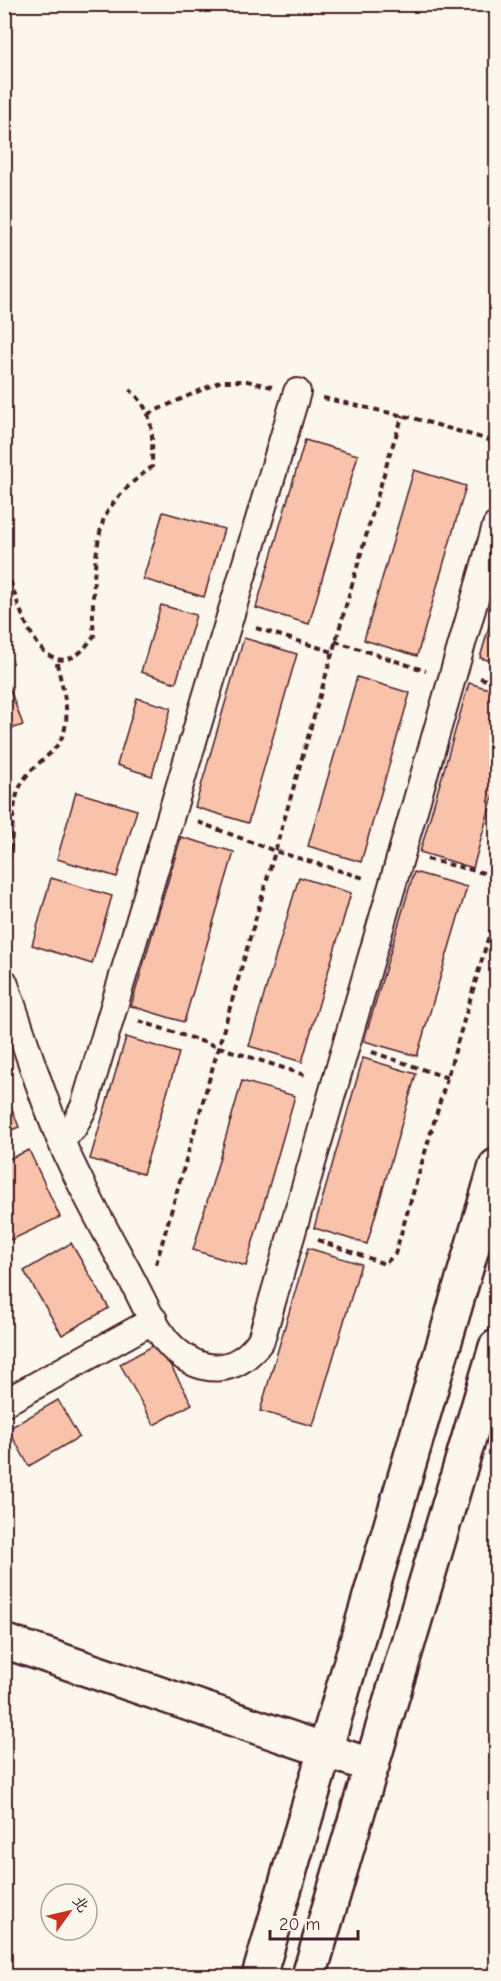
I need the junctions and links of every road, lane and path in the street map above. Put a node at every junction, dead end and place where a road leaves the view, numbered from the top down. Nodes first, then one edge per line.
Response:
1 (130, 390) dead end
2 (297, 392) dead end
3 (403, 415) dead end
4 (496, 526) edge
5 (4, 561) edge
6 (230, 620) junction
7 (335, 641) junction
8 (333, 652) junction
9 (56, 659) junction
10 (452, 679) junction
11 (172, 812) junction
12 (275, 851) junction
13 (402, 853) junction
14 (4, 870) edge
15 (496, 876) edge
16 (393, 887) junction
17 (496, 912) edge
18 (4, 982) edge
19 (112, 1012) junction
20 (347, 1043) junction
21 (219, 1047) junction
22 (448, 1078) junction
23 (335, 1085) junction
24 (60, 1139) junction
25 (496, 1166) edge
26 (293, 1231) junction
27 (149, 1311) junction
28 (496, 1347) edge
29 (4, 1403) edge
30 (4, 1641) edge
31 (325, 1751) junction
32 (372, 1766) junction
33 (259, 1977) edge
34 (309, 1977) edge

1 - 9 path
2 - 6 street
3 - 7 path
4 - 10 street
5 - 9 path
6 - 8 path
6 - 11 street
7 - 8 path
7 - 10 path
8 - 12 path
9 - 14 path
10 - 13 street
11 - 12 path
11 - 19 street
12 - 16 path
12 - 21 path
13 - 15 path
13 - 16 street
16 - 20 street
17 - 22 path
18 - 24 street
19 - 21 path
19 - 24 street
20 - 22 path
20 - 23 street
21 - 23 path
21 - 27 path
22 - 26 path
23 - 26 street
24 - 27 street
25 - 31 main road
26 - 27 street
27 - 29 street
28 - 32 main road
30 - 31 main road
31 - 32 main road
31 - 33 main road
32 - 34 main road

